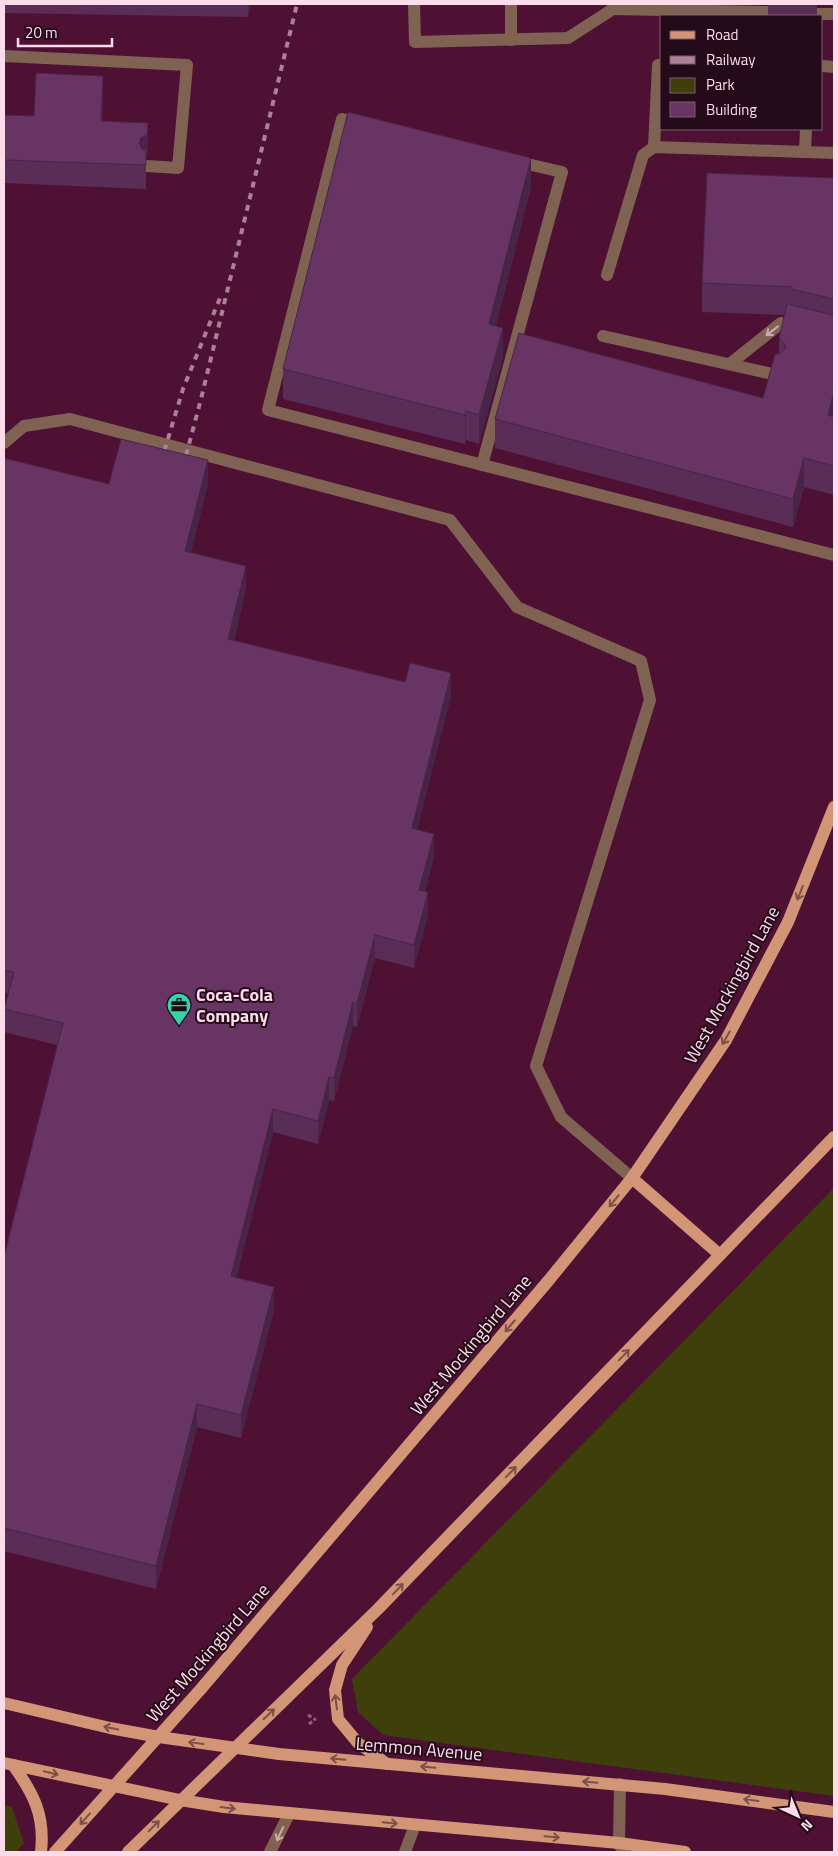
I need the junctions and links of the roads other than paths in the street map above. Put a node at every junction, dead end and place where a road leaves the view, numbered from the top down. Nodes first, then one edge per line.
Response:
1 (414, 4) edge
2 (511, 4) edge
3 (613, 7) edge
4 (768, 12) edge
5 (688, 13) edge
6 (817, 14) edge
7 (834, 14) edge
8 (512, 40) junction
9 (4, 56) edge
10 (660, 65) edge
11 (371, 126) edge
12 (806, 130) edge
13 (654, 147) junction
14 (805, 152) junction
15 (834, 153) edge
16 (505, 158) edge
17 (147, 166) edge
18 (607, 275) dead end
19 (808, 330) edge
20 (603, 336) dead end
21 (731, 363) junction
22 (777, 375) edge
23 (4, 443) edge
24 (482, 465) junction
25 (834, 556) edge
26 (834, 807) edge
27 (834, 1137) edge
28 (632, 1178) junction
29 (720, 1255) junction
30 (378, 1609) junction
31 (4, 1704) edge
32 (158, 1737) junction
33 (234, 1748) junction
34 (8, 1764) edge
35 (387, 1764) junction
36 (620, 1784) junction
37 (115, 1787) junction
38 (180, 1800) junction
39 (834, 1812) edge
40 (289, 1814) junction
41 (415, 1825) junction
42 (621, 1848) edge
43 (41, 1852) edge
44 (55, 1852) edge
45 (128, 1852) edge
46 (270, 1852) edge
47 (405, 1852) edge
48 (685, 1852) edge

1 - 8 street
2 - 8 street
3 - 5 street
3 - 8 street
4 - 5 street
6 - 7 street
9 - 17 street
10 - 13 street
11 - 24 street
12 - 14 street
13 - 14 street
13 - 18 street
14 - 15 street
16 - 24 street
19 -> 21 street
20 - 21 street
21 - 22 street
23 - 28 street
24 - 25 street
26 -> 28 main road, West Mockingbird Lane
27 - 29 main road
28 - 29 main road
28 -> 32 main road, West Mockingbird Lane
30 -> 29 main road
33 -> 30 main road
35 -> 30 main road
32 -> 31 main road, Lemmon Avenue
33 -> 32 main road, Lemmon Avenue
32 - 37 main road, West Mockingbird Lane
35 -> 33 main road, Lemmon Avenue
33 - 38 main road
34 -> 37 main road
34 - 43 main road
36 -> 35 main road, Lemmon Avenue
39 -> 36 main road, Lemmon Avenue
36 - 42 street
37 - 38 main road
37 -> 44 main road, West Mockingbird Lane
38 -> 40 main road
45 -> 38 main road
40 -> 41 main road
40 -> 46 street
41 -> 42 main road
41 - 47 street
42 - 48 main road

